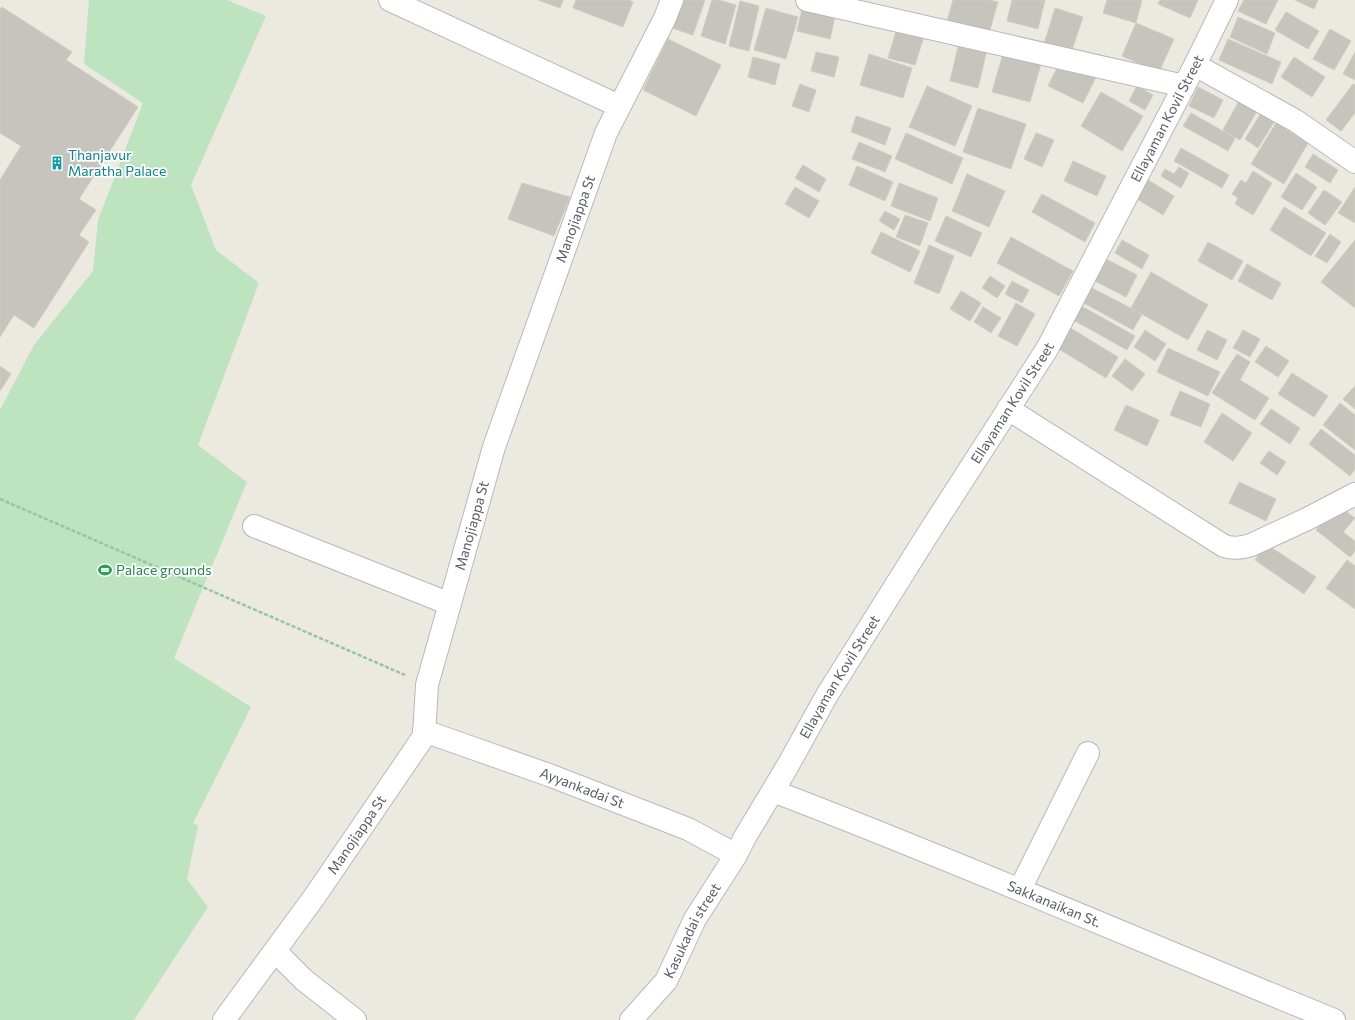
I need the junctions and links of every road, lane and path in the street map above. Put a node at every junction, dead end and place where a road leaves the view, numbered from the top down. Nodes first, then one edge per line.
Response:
1 (390, 0) edge
2 (672, 0) edge
3 (807, 0) edge
4 (1227, 0) edge
5 (1195, 65) junction
6 (1184, 86) junction
7 (619, 106) junction
8 (1355, 162) edge
9 (1008, 409) junction
10 (1355, 494) edge
11 (0, 499) edge
12 (254, 526) dead end
13 (450, 604) junction
14 (427, 685) junction
15 (424, 731) junction
16 (1088, 753) dead end
17 (773, 791) junction
18 (741, 846) junction
19 (1020, 889) junction
20 (275, 950) junction
21 (224, 1020) edge
22 (355, 1020) edge
23 (631, 1020) edge
24 (1334, 1020) edge

1 - 7 street
2 - 7 street, Manojiappa St
3 - 6 street
4 - 5 street, Ellayaman Kovil Street
5 - 6 street, Ellayaman Kovil Street
5 - 8 street
6 - 9 street, Ellayaman Kovil Street
7 - 13 street, Manojiappa St
9 - 10 street
9 - 17 street, Ellayaman Kovil Street
11 - 14 path
12 - 13 street
13 - 14 street, Manojiappa St
14 - 15 street, Manojiappa St
15 - 18 street, Ayyankadai St
15 - 20 street, Manojiappa St
16 - 19 street
17 - 18 street, Ellayaman Kovil Street
17 - 19 street, Sakkanaikan St.
18 - 23 street, Kasukadai street
19 - 24 street, Sakkanaikan St.
20 - 21 street, Manojiappa St
20 - 22 street

